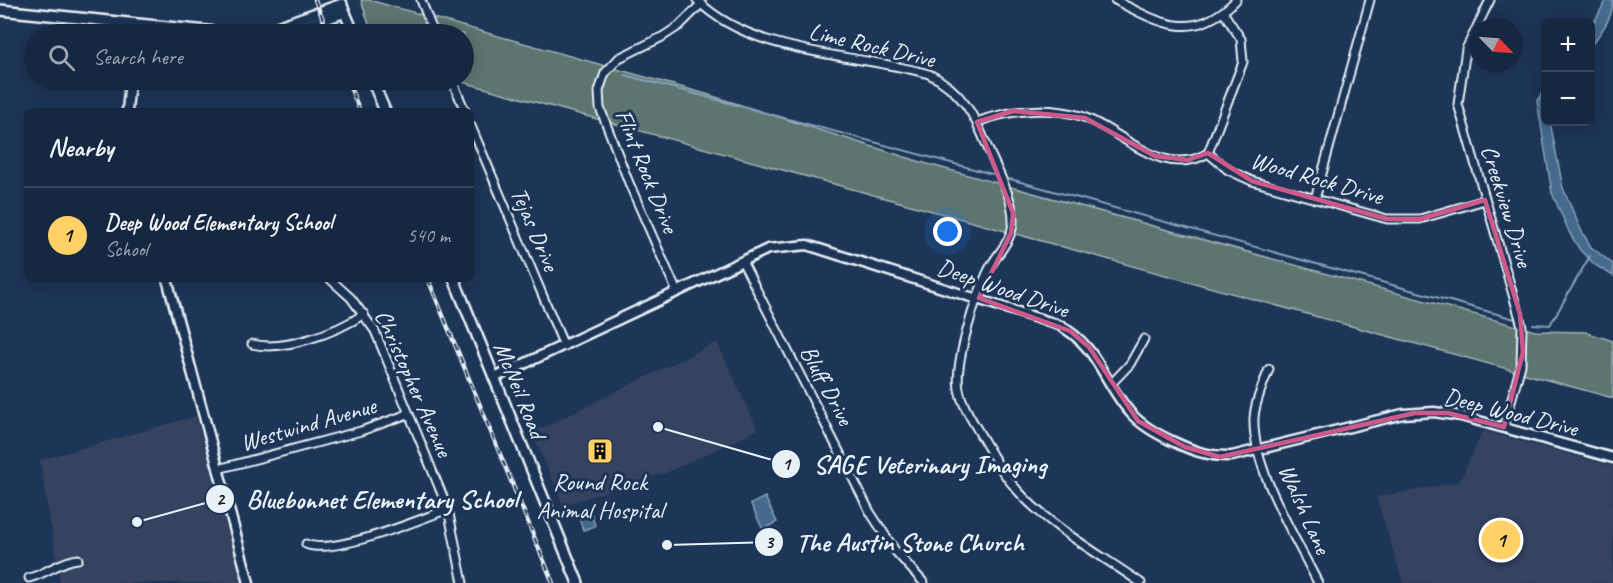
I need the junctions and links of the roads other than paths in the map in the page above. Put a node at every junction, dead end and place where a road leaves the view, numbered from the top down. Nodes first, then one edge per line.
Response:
1 (421, 0) edge
2 (1115, 0) edge
3 (1236, 0) edge
4 (1370, 0) edge
5 (1490, 0) edge
6 (699, 2) edge
7 (342, 6) edge
8 (0, 10) edge
9 (1223, 12) junction
10 (137, 24) edge
11 (287, 24) edge
12 (350, 24) edge
13 (430, 24) edge
14 (129, 90) edge
15 (376, 90) edge
16 (456, 90) edge
17 (127, 108) edge
18 (384, 108) edge
19 (464, 108) edge
20 (977, 122) junction
21 (474, 133) edge
22 (1208, 153) junction
23 (1316, 199) junction
24 (1485, 200) junction
25 (742, 261) junction
26 (168, 282) edge
27 (333, 282) edge
28 (455, 282) edge
29 (677, 292) junction
30 (979, 298) junction
31 (364, 314) junction
32 (1144, 339) dead end
33 (252, 344) dead end
34 (564, 345) junction
35 (1269, 369) dead end
36 (494, 378) junction
37 (1111, 384) junction
38 (408, 414) junction
39 (1504, 427) junction
40 (1259, 450) junction
41 (1613, 458) edge
42 (218, 469) junction
43 (448, 509) junction
44 (306, 544) dead end
45 (78, 559) dead end
46 (29, 578) dead end
47 (249, 583) edge
48 (463, 583) edge
49 (578, 583) edge
50 (924, 583) edge
51 (1141, 583) edge
52 (1318, 583) edge

1 - 13 street
2 - 9 street
3 - 9 street
4 - 23 street
5 - 24 street, Creekview Drive
6 - 20 street, Lime Rock Drive
6 - 29 street, Flint Rock Drive
7 - 11 main road
7 - 12 main road
8 - 10 main road
9 - 22 street
14 - 17 street
15 - 18 main road
16 - 19 street
20 - 22 street
20 - 30 street, Lime Rock Drive
21 - 34 street, Tejas Drive
22 - 23 street, Wood Rock Drive
23 - 24 street, Wood Rock Drive
24 - 39 street, Creekview Drive
25 - 29 street, Deep Wood Drive
25 - 30 street, Deep Wood Drive
25 - 50 street, Bluff Drive
26 - 42 street
27 - 31 street, Christopher Avenue
28 - 36 main road, McNeil Road
29 - 34 street, Deep Wood Drive
30 - 37 street, Deep Wood Drive
30 - 51 street, Lime Rock Drive
31 - 33 street
31 - 38 street, Christopher Avenue
32 - 37 street
34 - 36 street, Deep Wood Drive
35 - 40 street, Walsh Lane
36 - 49 main road, McNeil Road
37 - 40 street, Deep Wood Drive
38 - 42 street, Westwind Avenue
38 - 43 street, Christopher Avenue
39 - 40 street, Deep Wood Drive
39 - 41 street, Deep Wood Drive
40 - 52 street, Walsh Lane
42 - 47 street
43 - 44 street
43 - 48 street, Christopher Avenue
45 - 46 street

